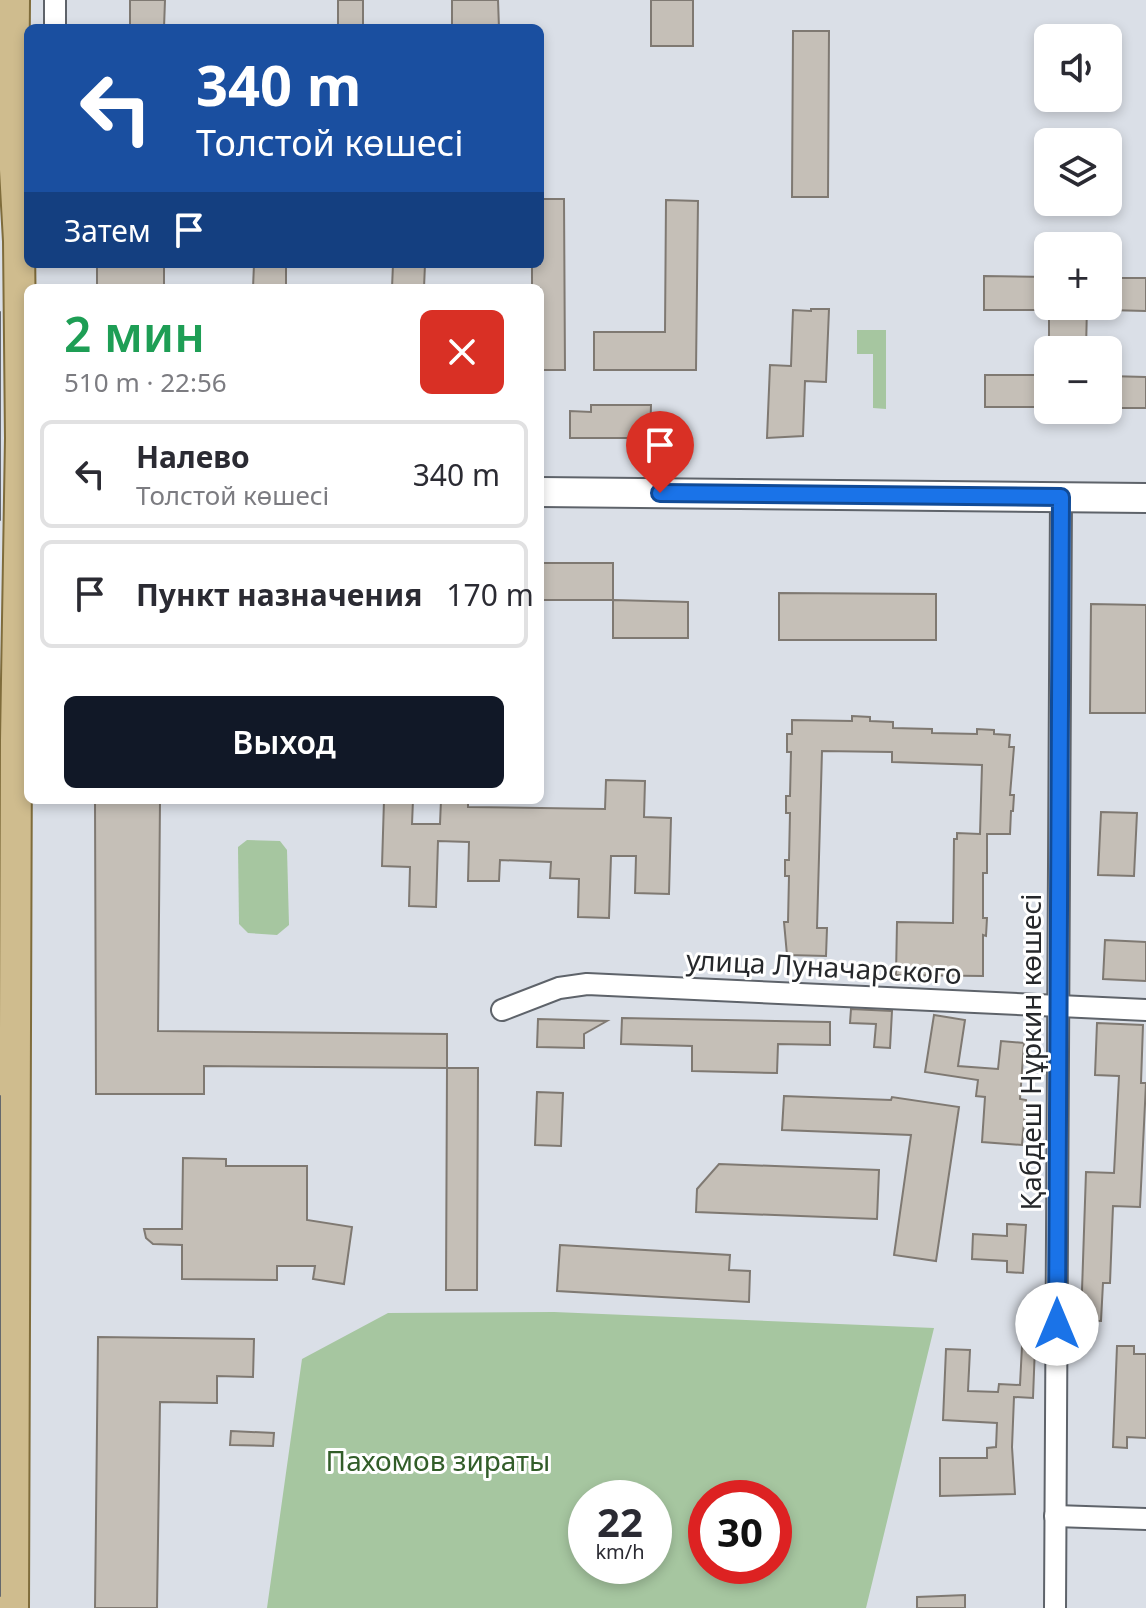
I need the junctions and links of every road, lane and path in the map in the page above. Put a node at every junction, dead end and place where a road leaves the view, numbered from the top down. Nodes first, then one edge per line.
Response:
1 (14, 0) edge
2 (55, 0) edge
3 (55, 24) edge
4 (24, 213) edge
5 (19, 241) junction
6 (16, 490) edge
7 (544, 492) edge
8 (1061, 497) junction
9 (1146, 498) edge
10 (1060, 1008) junction
11 (502, 1010) dead end
12 (1146, 1010) edge
13 (1055, 1516) junction
14 (1146, 1519) edge
15 (13, 1608) edge
16 (1055, 1608) edge

1 - 5 main road
2 - 3 street
4 - 5 street
5 - 6 main road
6 - 15 main road
7 - 8 main road
8 - 9 main road
8 - 10 street, Қабдеш Нұркин көшесі
10 - 11 street, улица Луначарского
10 - 12 street, улица Луначарского
10 - 13 street, Қабдеш Нұркин көшесі
13 - 14 street
13 - 16 street, Қабдеш Нұркин көшесі

